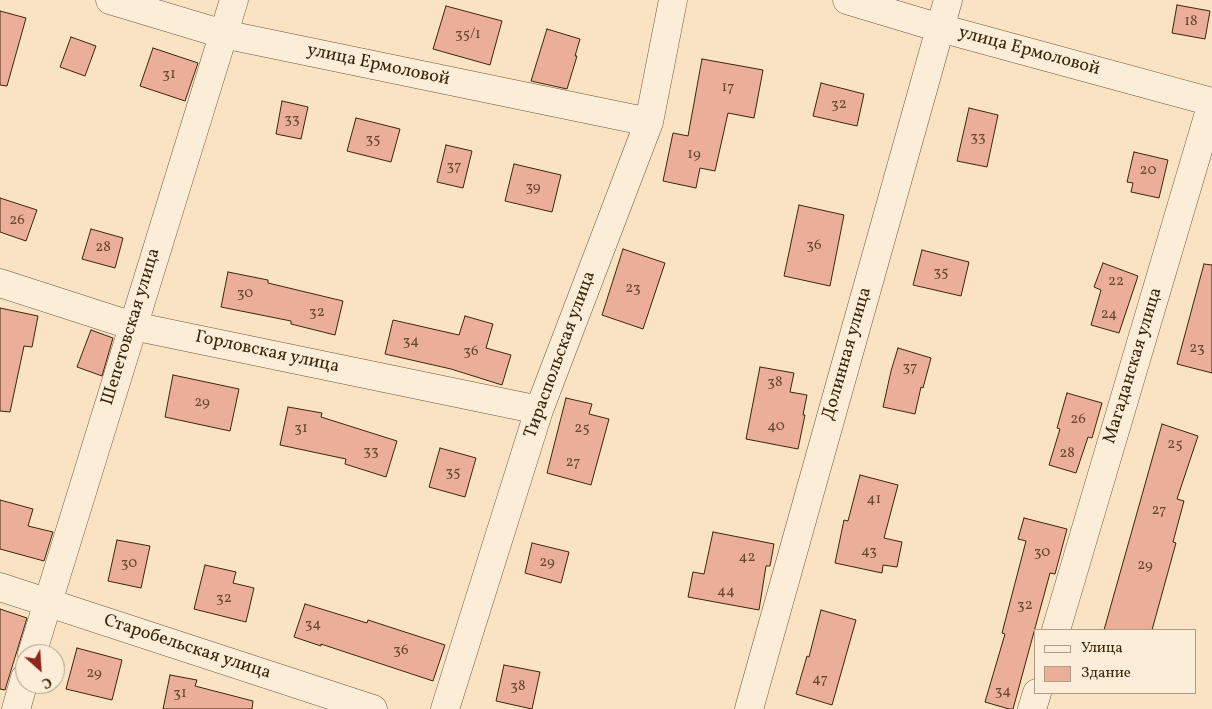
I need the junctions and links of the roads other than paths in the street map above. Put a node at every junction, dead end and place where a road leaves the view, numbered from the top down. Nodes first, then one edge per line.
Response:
1 (110, 0) edge
2 (234, 0) edge
3 (673, 0) edge
4 (847, 0) edge
5 (948, 0) edge
6 (940, 28) junction
7 (222, 34) junction
8 (1212, 102) edge
9 (649, 122) junction
10 (0, 283) edge
11 (133, 326) junction
12 (539, 410) junction
13 (0, 587) edge
14 (48, 602) junction
15 (1056, 629) edge
16 (35, 644) edge
17 (20, 694) edge
18 (1037, 694) edge
19 (16, 709) edge
20 (373, 709) edge
21 (445, 709) edge
22 (749, 709) edge
23 (1032, 709) edge

1 - 7 street, улица Ермоловой
2 - 7 street, Шепетовская улица
3 - 9 street, Тираспольская улица
4 - 6 street, улица Ермоловой
5 - 6 street, Долинная улица
6 - 8 street, улица Ермоловой
6 - 22 street, Долинная улица
7 - 9 street, улица Ермоловой
7 - 11 street, Шепетовская улица
8 - 15 street, Магаданская улица
9 - 12 street, Тираспольская улица
10 - 11 street, Горловская улица
11 - 12 street, Горловская улица
11 - 14 street, Шепетовская улица
12 - 21 street, Тираспольская улица
13 - 14 street, Старобельская улица
14 - 16 street, Шепетовская улица
14 - 20 street, Старобельская улица
17 - 19 street
18 - 23 street

